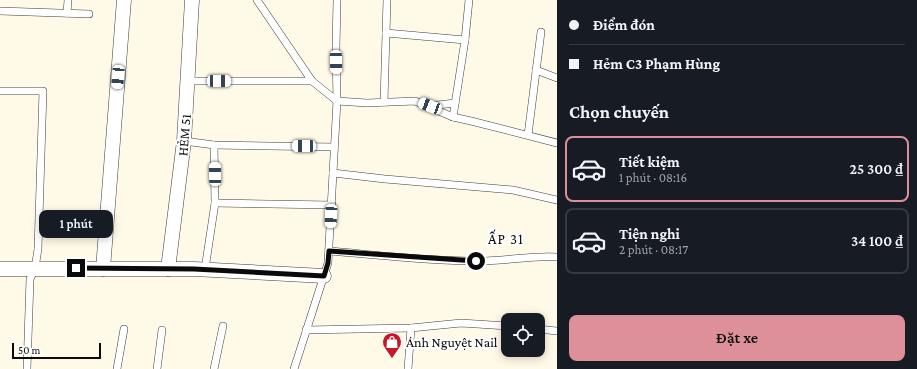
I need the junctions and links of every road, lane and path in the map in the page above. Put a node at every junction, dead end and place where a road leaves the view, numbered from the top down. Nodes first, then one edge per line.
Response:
1 (68, 0) edge
2 (124, 0) edge
3 (192, 0) edge
4 (257, 0) edge
5 (337, 0) edge
6 (387, 0) edge
7 (469, 0) edge
8 (0, 11) edge
9 (67, 13) junction
10 (89, 14) dead end
11 (541, 32) dead end
12 (386, 33) junction
13 (465, 40) junction
14 (536, 70) junction
15 (557, 78) edge
16 (188, 81) junction
17 (312, 81) junction
18 (0, 91) edge
19 (337, 102) junction
20 (384, 102) junction
21 (455, 103) junction
22 (430, 106) junction
23 (453, 117) junction
24 (528, 135) junction
25 (184, 141) junction
26 (557, 143) edge
27 (214, 145) junction
28 (334, 146) junction
29 (333, 173) junction
30 (557, 200) edge
31 (215, 203) junction
32 (332, 205) junction
33 (329, 251) junction
34 (557, 256) edge
35 (0, 268) edge
36 (35, 268) junction
37 (103, 269) junction
38 (168, 269) junction
39 (205, 269) junction
40 (324, 276) junction
41 (224, 326) dead end
42 (501, 326) edge
43 (411, 328) junction
44 (124, 330) dead end
45 (162, 330) dead end
46 (306, 330) junction
47 (545, 330) edge
48 (557, 331) edge
49 (27, 369) edge
50 (118, 369) edge
51 (157, 369) edge
52 (214, 369) edge
53 (294, 369) edge
54 (408, 369) edge

1 - 9 lane
2 - 37 street
3 - 16 street, HẺM 51
4 - 17 lane
5 - 19 lane
6 - 12 lane
7 - 13 lane
8 - 9 lane
9 - 10 lane
11 - 14 lane
12 - 13 lane
12 - 20 lane
13 - 21 lane
14 - 15 lane
14 - 24 lane
16 - 17 lane
16 - 25 street, HẺM 51
17 - 19 lane
18 - 36 lane
19 - 20 lane
19 - 28 lane
20 - 22 lane
21 - 22 lane
21 - 23 lane
22 - 23 lane
23 - 24 lane
24 - 26 lane
25 - 27 lane
25 - 38 street, HẺM 51
27 - 28 lane
27 - 31 lane
28 - 29 lane
29 - 30 lane
29 - 32 lane
31 - 32 lane
31 - 39 lane
32 - 33 lane
33 - 34 lane
33 - 40 lane
35 - 36 street
36 - 37 street
36 - 49 lane
37 - 38 street
38 - 39 street
39 - 40 street
40 - 46 lane
41 - 52 lane
42 - 43 lane
43 - 46 lane
43 - 54 lane
44 - 50 lane
45 - 51 lane
46 - 53 lane
47 - 48 lane

